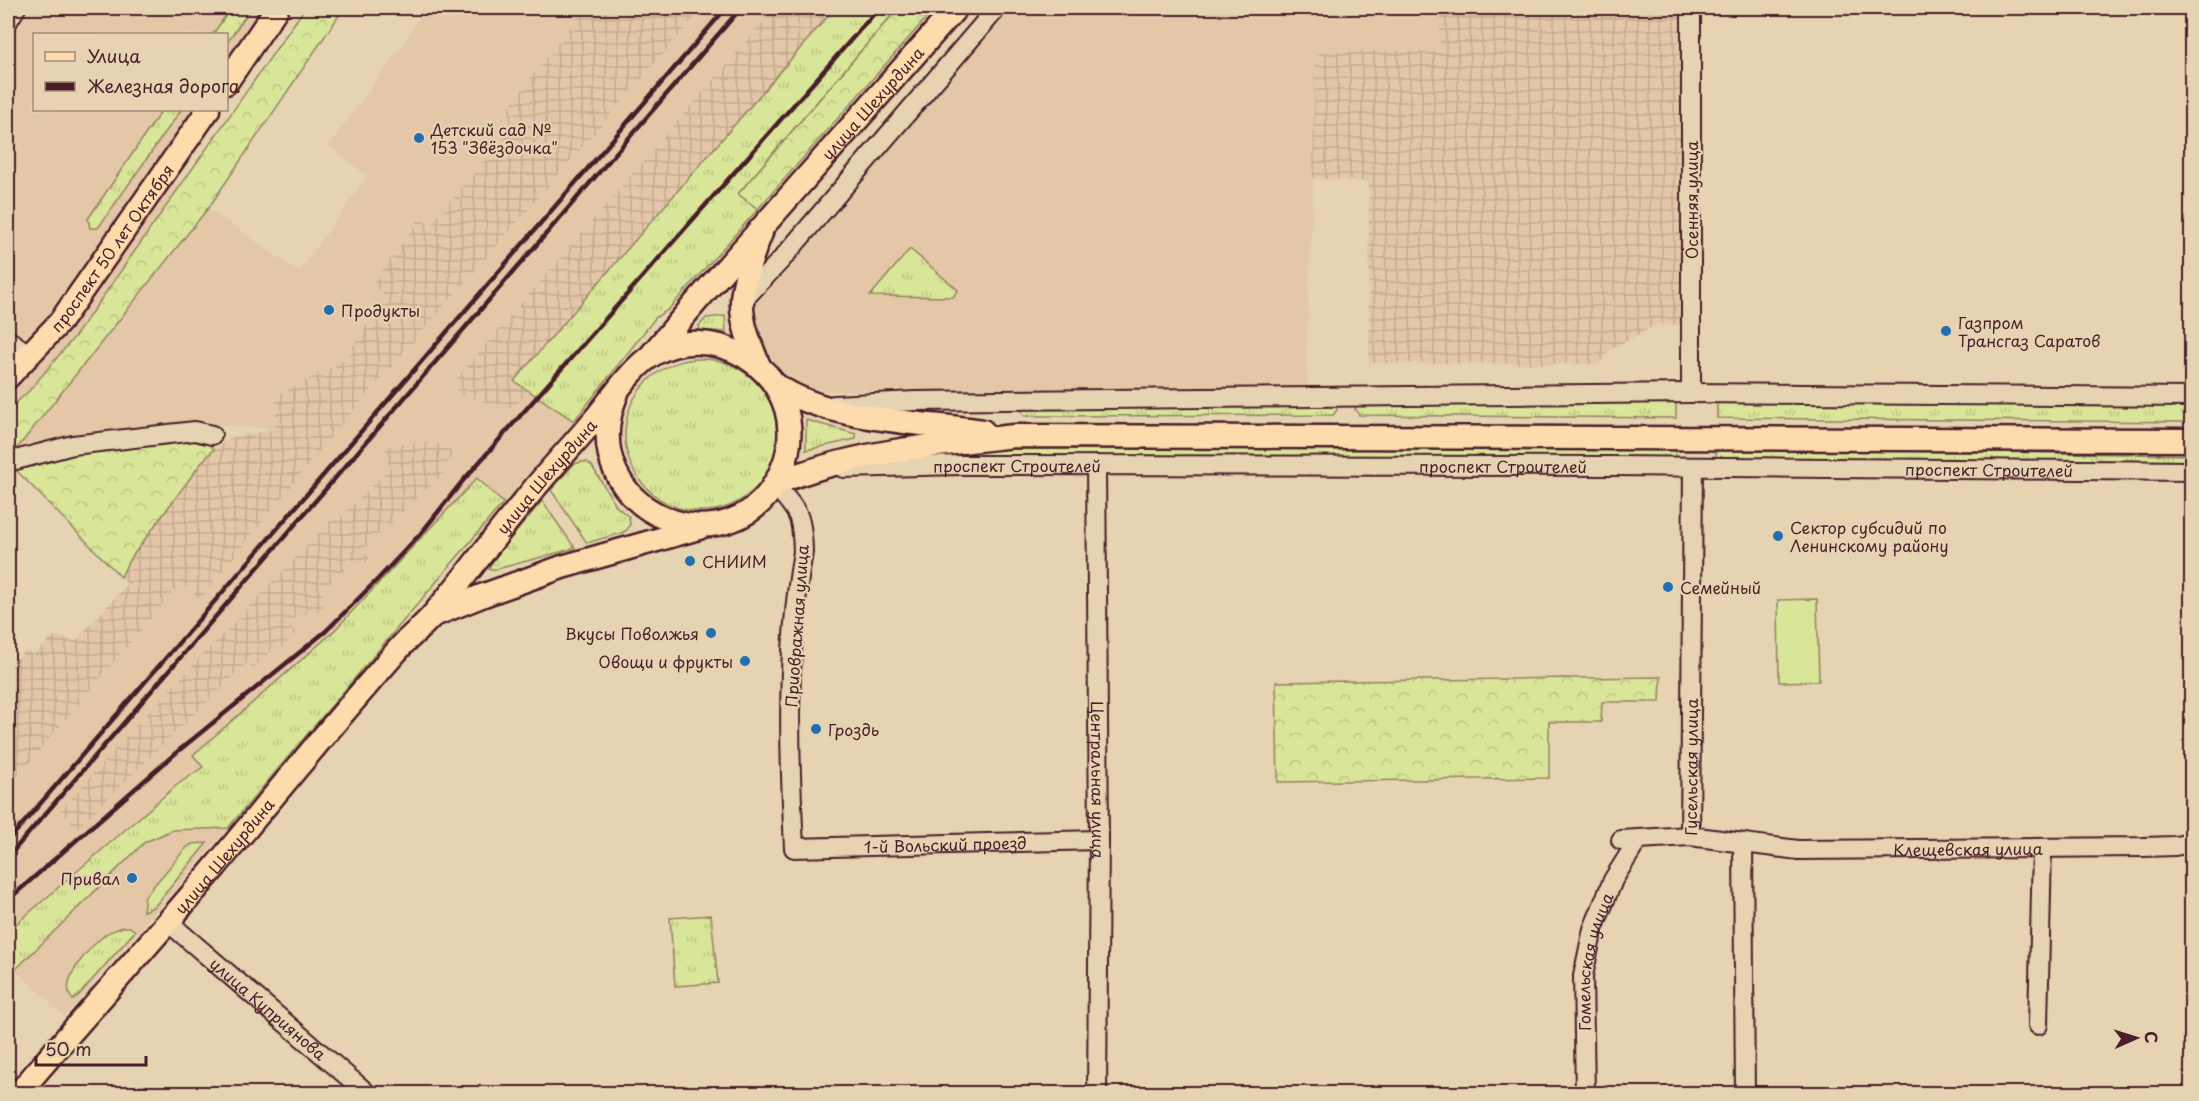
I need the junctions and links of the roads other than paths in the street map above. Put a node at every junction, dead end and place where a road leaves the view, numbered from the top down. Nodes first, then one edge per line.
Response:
1 (16, 8) edge
2 (278, 8) edge
3 (956, 8) edge
4 (997, 8) edge
5 (1691, 8) edge
6 (8, 21) edge
7 (228, 79) edge
8 (207, 111) edge
9 (765, 223) junction
10 (741, 301) junction
11 (8, 340) edge
12 (30, 355) junction
13 (648, 358) junction
14 (759, 366) junction
15 (8, 377) edge
16 (776, 385) junction
17 (617, 393) junction
18 (1691, 393) junction
19 (2192, 396) edge
20 (822, 405) junction
21 (212, 435) dead end
22 (1015, 436) junction
23 (2192, 440) edge
24 (8, 462) edge
25 (1096, 465) junction
26 (1693, 468) junction
27 (814, 469) junction
28 (2192, 471) edge
29 (774, 484) junction
30 (703, 527) junction
31 (430, 617) junction
32 (1690, 836) junction
33 (1099, 840) junction
34 (2192, 843) edge
35 (1743, 844) junction
36 (794, 848) joint
37 (2042, 848) junction
38 (167, 921) junction
39 (2038, 1025) dead end
40 (18, 1094) edge
41 (368, 1094) edge
42 (1096, 1094) edge
43 (1585, 1094) edge
44 (1745, 1094) edge

1 - 6 street
2 - 7 main road
3 - 9 main road, улица Шехурдина
4 - 10 street
5 - 18 street, Осенняя улица
8 - 12 main road, проспект 50 лет Октября
9 - 10 main road, улица Шехурдина
9 - 13 main road, улица Шехурдина
10 - 14 main road, улица Шехурдина
11 - 12 street
12 - 15 main road, проспект 50 лет Октября
13 - 14 main road
13 - 17 main road
14 - 16 main road
16 - 20 main road, проспект Строителей
16 - 29 main road
17 - 30 main road
17 - 31 main road, улица Шехурдина
18 - 19 street, проспект Строителей
18 - 20 street, проспект Строителей
20 - 22 main road, проспект Строителей
21 - 24 street
22 - 23 main road, проспект Строителей
22 - 27 main road, проспект Строителей
25 - 26 street, проспект Строителей
25 - 27 street, проспект Строителей
25 - 33 street, Центральная улица
26 - 28 street, проспект Строителей
26 - 32 street, Гусельская улица
27 - 29 main road, проспект Строителей
29 - 30 main road
29 - 36 street, Приовражная улица
30 - 31 main road, улица Шехурдина
31 - 38 main road, улица Шехурдина
32 - 35 street, Гусельская улица
32 - 43 street, Гомельская улица
33 - 36 street, 1-й Вольский проезд
33 - 42 street, Центральная улица
34 - 37 street, Клещевская улица
35 - 37 street, Клещевская улица
35 - 44 street
37 - 39 street
38 - 40 main road, улица Шехурдина
38 - 41 street, улица Куприянова

